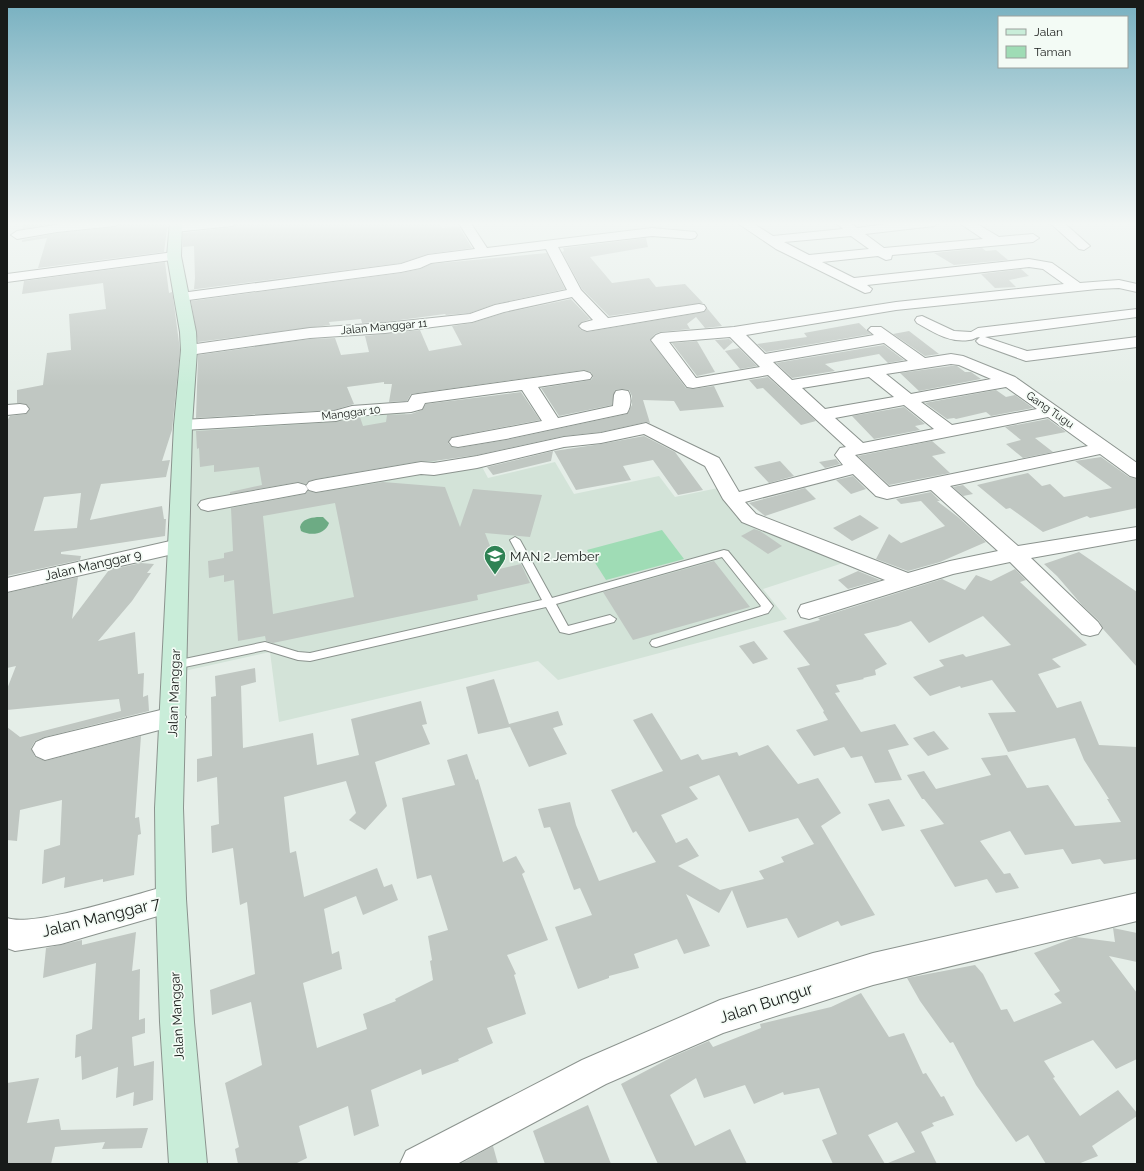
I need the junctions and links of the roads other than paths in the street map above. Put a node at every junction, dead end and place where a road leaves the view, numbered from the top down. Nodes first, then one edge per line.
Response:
1 (17, 277) edge
2 (178, 277) edge
3 (335, 277) edge
4 (567, 277) edge
5 (842, 277) edge
6 (895, 277) edge
7 (1062, 277) edge
8 (7, 278) edge
9 (852, 282) junction
10 (1077, 287) junction
11 (1137, 288) edge
12 (575, 292) junction
13 (181, 297) junction
14 (699, 308) dead end
15 (886, 308) junction
16 (855, 314) junction
17 (1135, 314) edge
18 (642, 317) junction
19 (922, 320) dead end
20 (604, 323) junction
21 (587, 326) dead end
22 (734, 332) junction
23 (661, 338) junction
24 (886, 338) junction
25 (978, 338) junction
26 (1137, 342) edge
27 (189, 350) junction
28 (960, 360) junction
29 (922, 364) junction
30 (767, 365) junction
31 (871, 371) junction
32 (584, 376) dead end
33 (1010, 381) junction
34 (527, 384) junction
35 (790, 386) junction
36 (622, 395) dead end
37 (908, 400) junction
38 (1052, 411) junction
39 (822, 415) junction
40 (553, 424) junction
41 (184, 425) junction
42 (949, 432) junction
43 (458, 442) dead end
44 (1103, 448) junction
45 (858, 458) junction
46 (1137, 472) edge
47 (935, 483) junction
48 (733, 499) junction
49 (208, 504) dead end
50 (1137, 533) edge
51 (515, 540) dead end
52 (179, 546) junction
53 (1014, 554) junction
54 (907, 581) junction
55 (7, 585) edge
56 (550, 602) junction
57 (808, 611) dead end
58 (610, 619) dead end
59 (1090, 628) dead end
60 (656, 643) dead end
61 (175, 665) junction
62 (173, 717) junction
63 (45, 749) dead end
64 (171, 899) junction
65 (1137, 907) edge
66 (7, 933) edge
67 (188, 1164) edge
68 (419, 1164) edge

1 - 8 street
2 - 13 main road, Jalan Manggar
3 - 13 street
4 - 12 street
5 - 9 street
6 - 9 street
7 - 10 street
9 - 15 street
10 - 11 street
10 - 15 street
12 - 20 street
12 - 27 street, Jalan Manggar 11
13 - 27 main road, Jalan Manggar
14 - 18 street
15 - 16 street
16 - 22 street
16 - 24 street
17 - 25 street
18 - 20 street
18 - 23 street
19 - 25 street
20 - 21 street
22 - 23 street
22 - 30 street
23 - 30 street
24 - 29 street
24 - 30 street
25 - 26 street
25 - 28 street
27 - 41 main road, Jalan Manggar
28 - 29 street
28 - 33 street, Gang Tugu
29 - 31 street
30 - 35 street
31 - 35 street
31 - 37 street
32 - 34 street, Manggar 10
33 - 37 street
33 - 38 street, Gang Tugu
34 - 40 street
34 - 41 street, Manggar 10
35 - 39 street
36 - 40 street
37 - 39 street
37 - 42 street
38 - 42 street
38 - 44 street, Gang Tugu
39 - 45 street
40 - 43 street
41 - 52 main road, Jalan Manggar
42 - 45 street
44 - 46 street, Gang Tugu
44 - 47 street
45 - 47 street
45 - 48 street
47 - 53 street
48 - 49 street
48 - 54 street
50 - 53 street
51 - 56 lane
52 - 55 street, Jalan Manggar 9
52 - 61 main road, Jalan Manggar
53 - 54 street
53 - 59 street
54 - 57 street
56 - 58 lane
56 - 60 lane
56 - 61 lane
61 - 62 main road, Jalan Manggar
62 - 63 street
62 - 64 main road, Jalan Manggar
64 - 66 street, Jalan Manggar 7
64 - 67 main road, Jalan Manggar
65 - 68 street, Jalan Bungur

